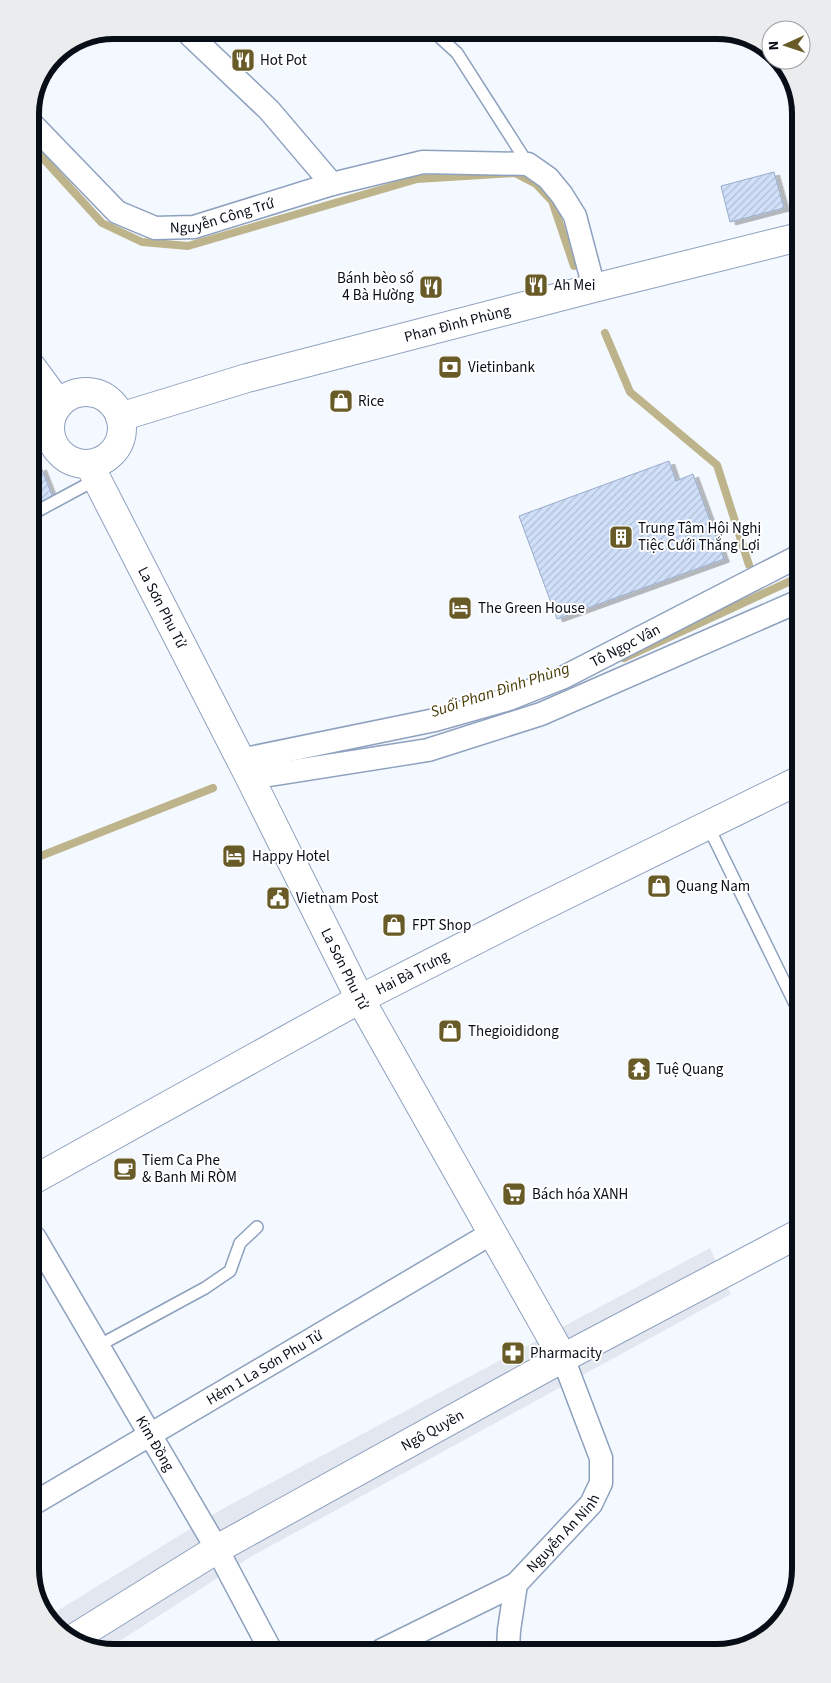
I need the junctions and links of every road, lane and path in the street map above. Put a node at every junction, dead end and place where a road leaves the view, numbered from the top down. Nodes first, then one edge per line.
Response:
1 (194, 39) edge
2 (442, 39) edge
3 (39, 131) edge
4 (528, 164) junction
5 (332, 184) junction
6 (792, 239) edge
7 (594, 288) junction
8 (39, 377) edge
9 (59, 404) junction
10 (120, 417) junction
11 (93, 471) junction
12 (39, 509) edge
13 (792, 559) edge
14 (792, 604) edge
15 (245, 769) junction
16 (792, 784) edge
17 (708, 826) junction
18 (792, 998) edge
19 (360, 999) junction
20 (39, 1177) edge
21 (257, 1227) dead end
22 (492, 1233) junction
23 (792, 1237) edge
24 (39, 1245) edge
25 (98, 1346) junction
26 (563, 1358) junction
27 (150, 1434) junction
28 (39, 1500) edge
29 (218, 1549) junction
30 (516, 1584) junction
31 (79, 1635) edge
32 (267, 1644) edge
33 (394, 1644) edge
34 (508, 1644) edge

1 - 5 street
2 - 4 lane
3 - 5 street, Nguyễn Công Trứ
4 - 5 street, Nguyễn Công Trứ
4 - 7 street
6 - 7 street, Phan Đình Phùng
7 - 10 street, Phan Đình Phùng
8 - 9 street
9 - 10 street
9 - 11 street
10 - 11 street
11 - 12 lane
11 - 15 street, La Sơn Phu Tử
13 - 15 street, Tô Ngọc Vân
14 - 15 street, Tô Ngọc Vân
15 - 19 street, La Sơn Phu Tử
16 - 17 street, Hai Bà Trưng
17 - 18 lane
17 - 19 street, Hai Bà Trưng
19 - 20 street, Hai Bà Trưng
19 - 22 street, La Sơn Phu Tử
21 - 25 lane
22 - 26 street, La Sơn Phu Tử
22 - 27 street, Hẻm 1 La Sơn Phu Tử
23 - 26 street, Ngô Quyền
24 - 25 street, Kim Đồng
25 - 27 street, Kim Đồng
26 - 29 street, Ngô Quyền
26 - 30 street, Nguyễn An Ninh
27 - 28 street, Hẻm 1 La Sơn Phu Tử
27 - 29 street, Kim Đồng
29 - 31 street, Ngô Quyền
29 - 32 street, Kim Đồng
30 - 33 street
30 - 34 street, Nguyễn An Ninh

